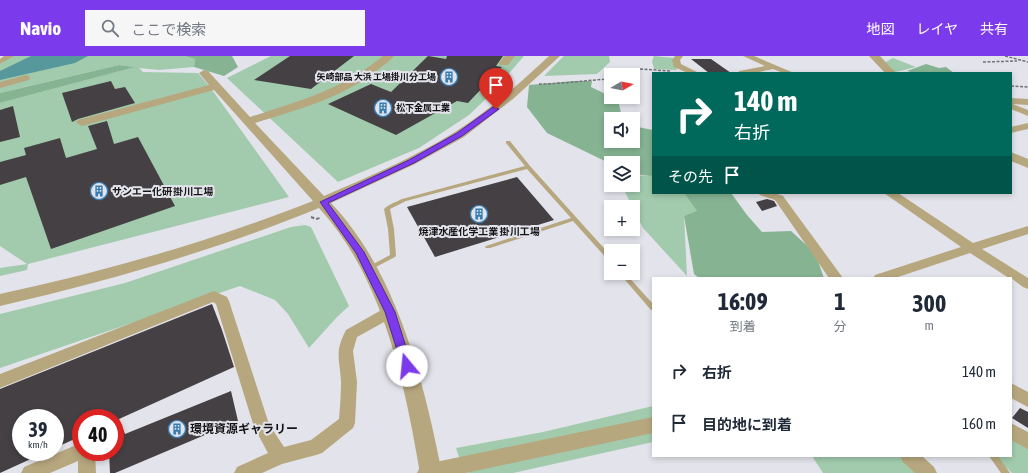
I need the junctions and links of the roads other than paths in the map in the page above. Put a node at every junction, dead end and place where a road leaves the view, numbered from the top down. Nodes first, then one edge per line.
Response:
1 (10, 56) edge
2 (389, 56) edge
3 (555, 56) edge
4 (679, 56) edge
5 (747, 56) edge
6 (874, 56) edge
7 (0, 62) edge
8 (772, 67) junction
9 (691, 71) edge
10 (747, 72) edge
11 (787, 72) edge
12 (890, 72) edge
13 (204, 73) dead end
14 (26, 78) dead end
15 (0, 85) edge
16 (216, 86) junction
17 (1012, 101) edge
18 (1028, 102) edge
19 (1012, 106) edge
20 (1028, 113) edge
21 (248, 121) junction
22 (82, 122) dead end
23 (1028, 126) edge
24 (1012, 130) edge
25 (508, 142) dead end
26 (1012, 156) edge
27 (1028, 164) edge
28 (528, 167) junction
29 (767, 194) edge
30 (891, 194) edge
31 (324, 202) junction
32 (574, 219) junction
33 (1028, 230) edge
34 (488, 246) dead end
35 (971, 248) junction
36 (604, 252) edge
37 (368, 269) junction
38 (835, 277) edge
39 (883, 277) edge
40 (628, 280) edge
41 (1028, 284) edge
42 (0, 300) edge
43 (652, 307) edge
44 (390, 312) junction
45 (0, 382) edge
46 (1012, 391) edge
47 (1028, 400) edge
48 (652, 425) edge
49 (1012, 432) edge
50 (1028, 441) edge
51 (72, 455) edge
52 (280, 456) junction
53 (910, 457) edge
54 (994, 457) edge
55 (86, 461) edge
56 (30, 473) edge
57 (87, 473) edge
58 (243, 473) edge
59 (429, 473) edge
60 (928, 473) edge
61 (1006, 473) edge

1 - 7 street
2 - 21 street
3 - 31 street
4 - 9 street
5 - 8 street
6 - 12 street
8 - 10 street
8 - 11 street
13 - 16 street
14 - 15 street
16 - 21 street
16 - 22 street
17 - 18 street
19 - 20 street
21 - 31 street
23 - 24 street
25 - 28 lane
26 - 27 street
28 - 32 lane
28 - 37 lane
29 - 38 street
30 - 35 street
31 - 37 street
31 - 42 street
32 - 34 lane
32 - 36 lane
33 - 35 street
35 - 39 street
35 - 41 street
37 - 44 street
40 - 43 lane
44 - 52 street
44 - 59 street
45 - 52 street
46 - 47 street
48 - 59 street
49 - 50 street
51 - 56 street
52 - 58 street
53 - 60 street
54 - 61 lane
55 - 57 street

